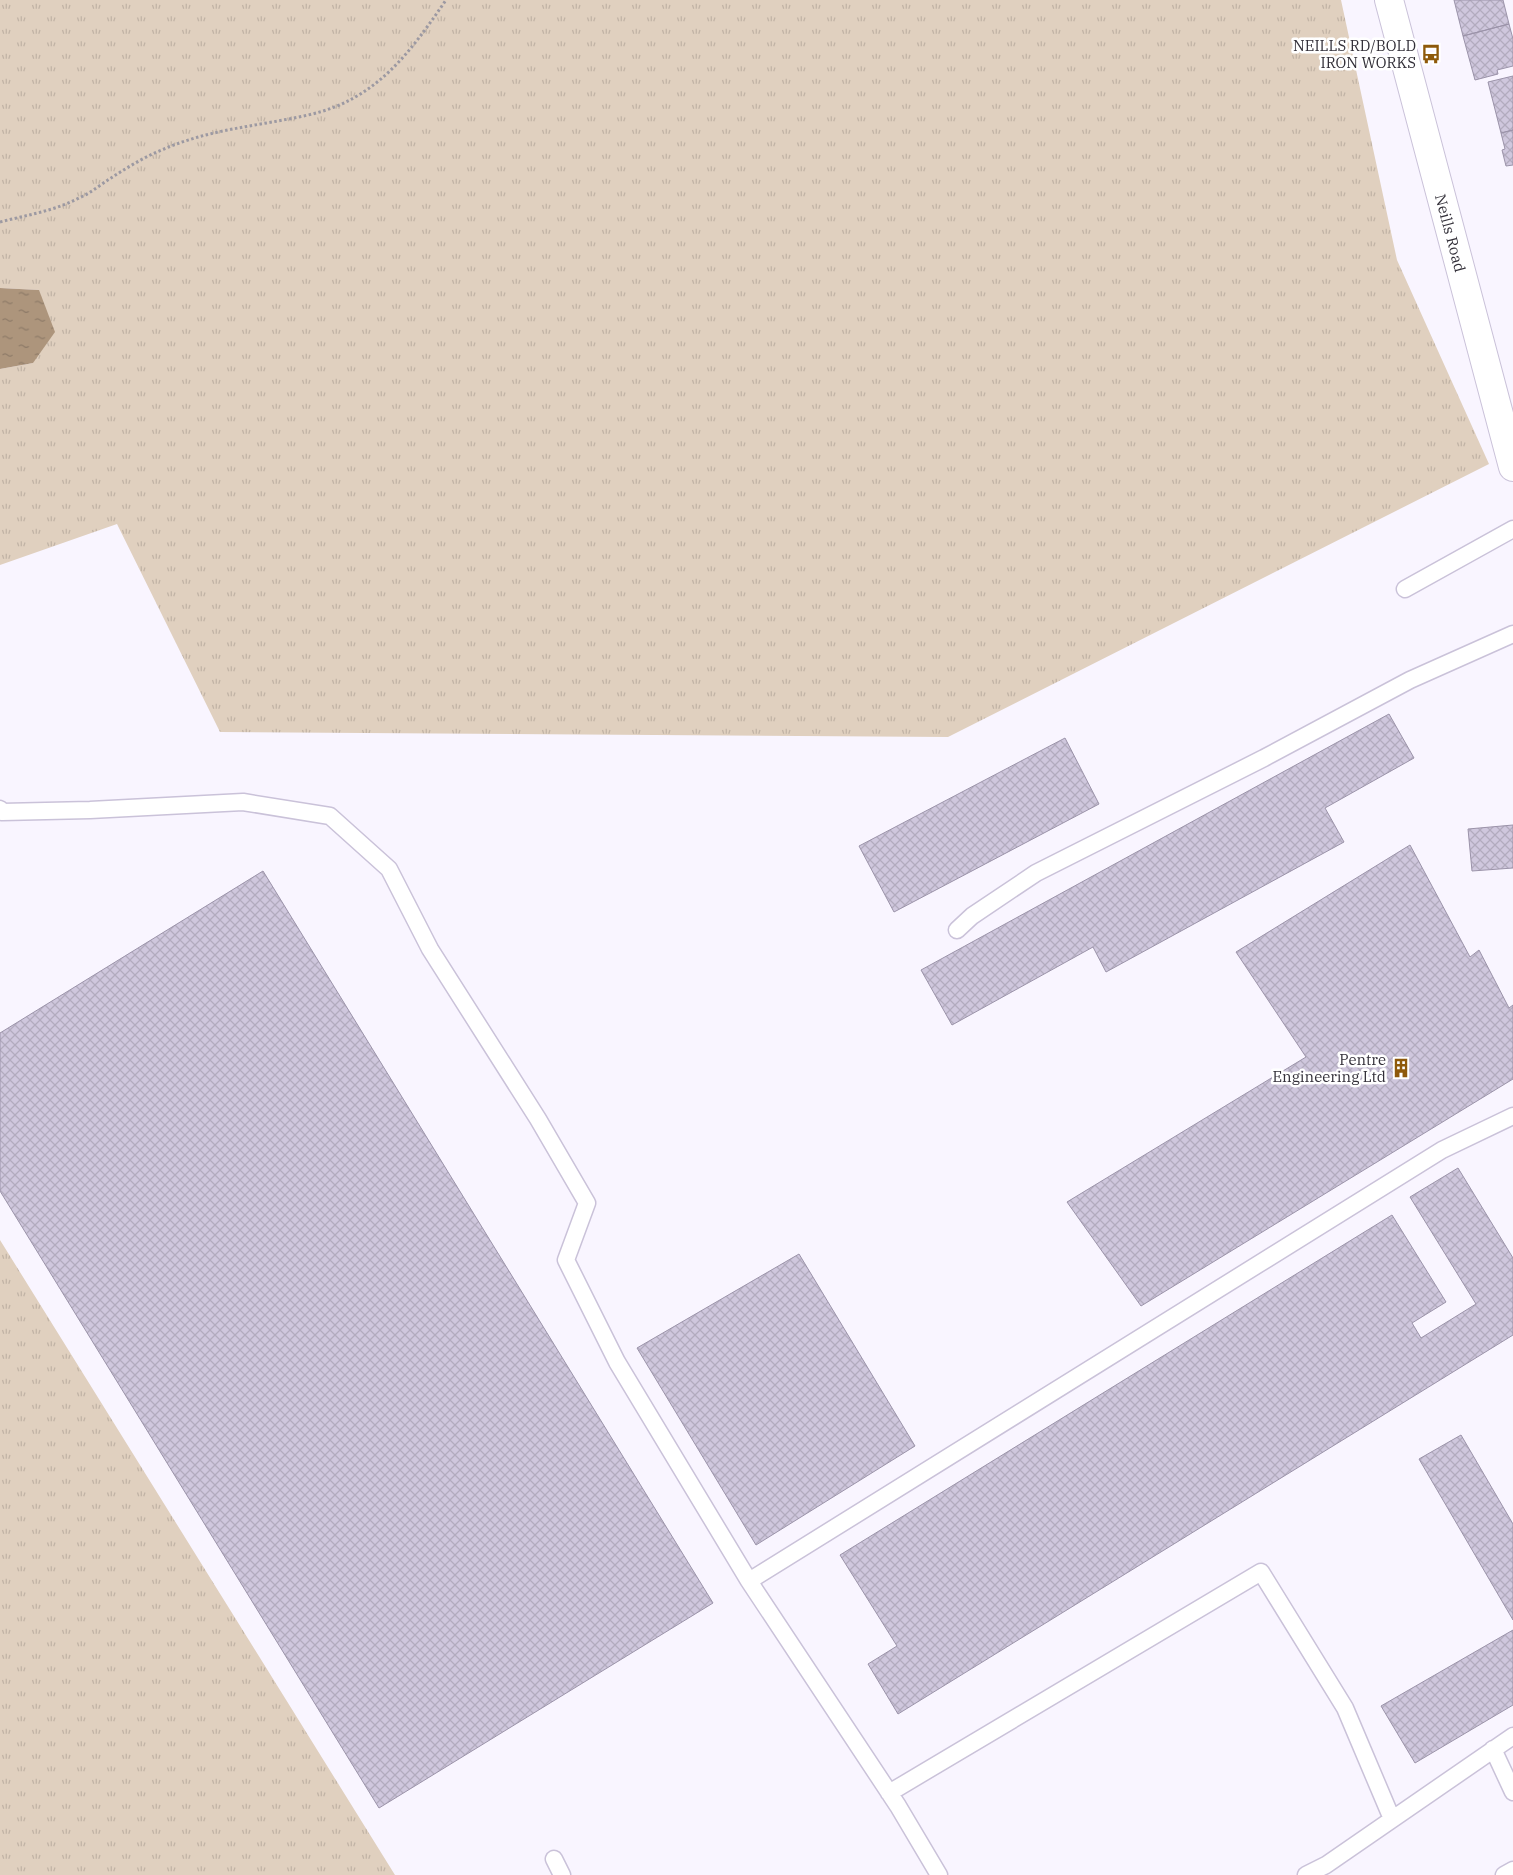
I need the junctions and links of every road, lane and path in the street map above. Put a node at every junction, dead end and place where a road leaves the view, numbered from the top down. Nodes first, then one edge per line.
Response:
1 (446, 0) edge
2 (1389, 0) edge
3 (0, 222) edge
4 (1513, 467) edge
5 (1513, 529) edge
6 (1404, 589) dead end
7 (1513, 634) edge
8 (0, 809) edge
9 (957, 930) dead end
10 (1513, 1116) edge
11 (749, 1581) junction
12 (1513, 1736) edge
13 (1492, 1749) junction
14 (1513, 1792) edge
15 (889, 1793) junction
16 (1392, 1819) junction
17 (554, 1859) dead end
18 (1513, 1870) edge
19 (562, 1875) edge
20 (939, 1875) edge
21 (1306, 1875) edge
22 (1504, 1875) edge

1 - 3 path
2 - 4 street, Neills Road
5 - 6 lane
7 - 9 lane
8 - 11 lane
10 - 11 lane
11 - 15 lane
12 - 13 lane
13 - 14 lane
13 - 16 lane
15 - 16 lane
15 - 20 lane
16 - 21 lane
17 - 19 lane
18 - 22 lane

